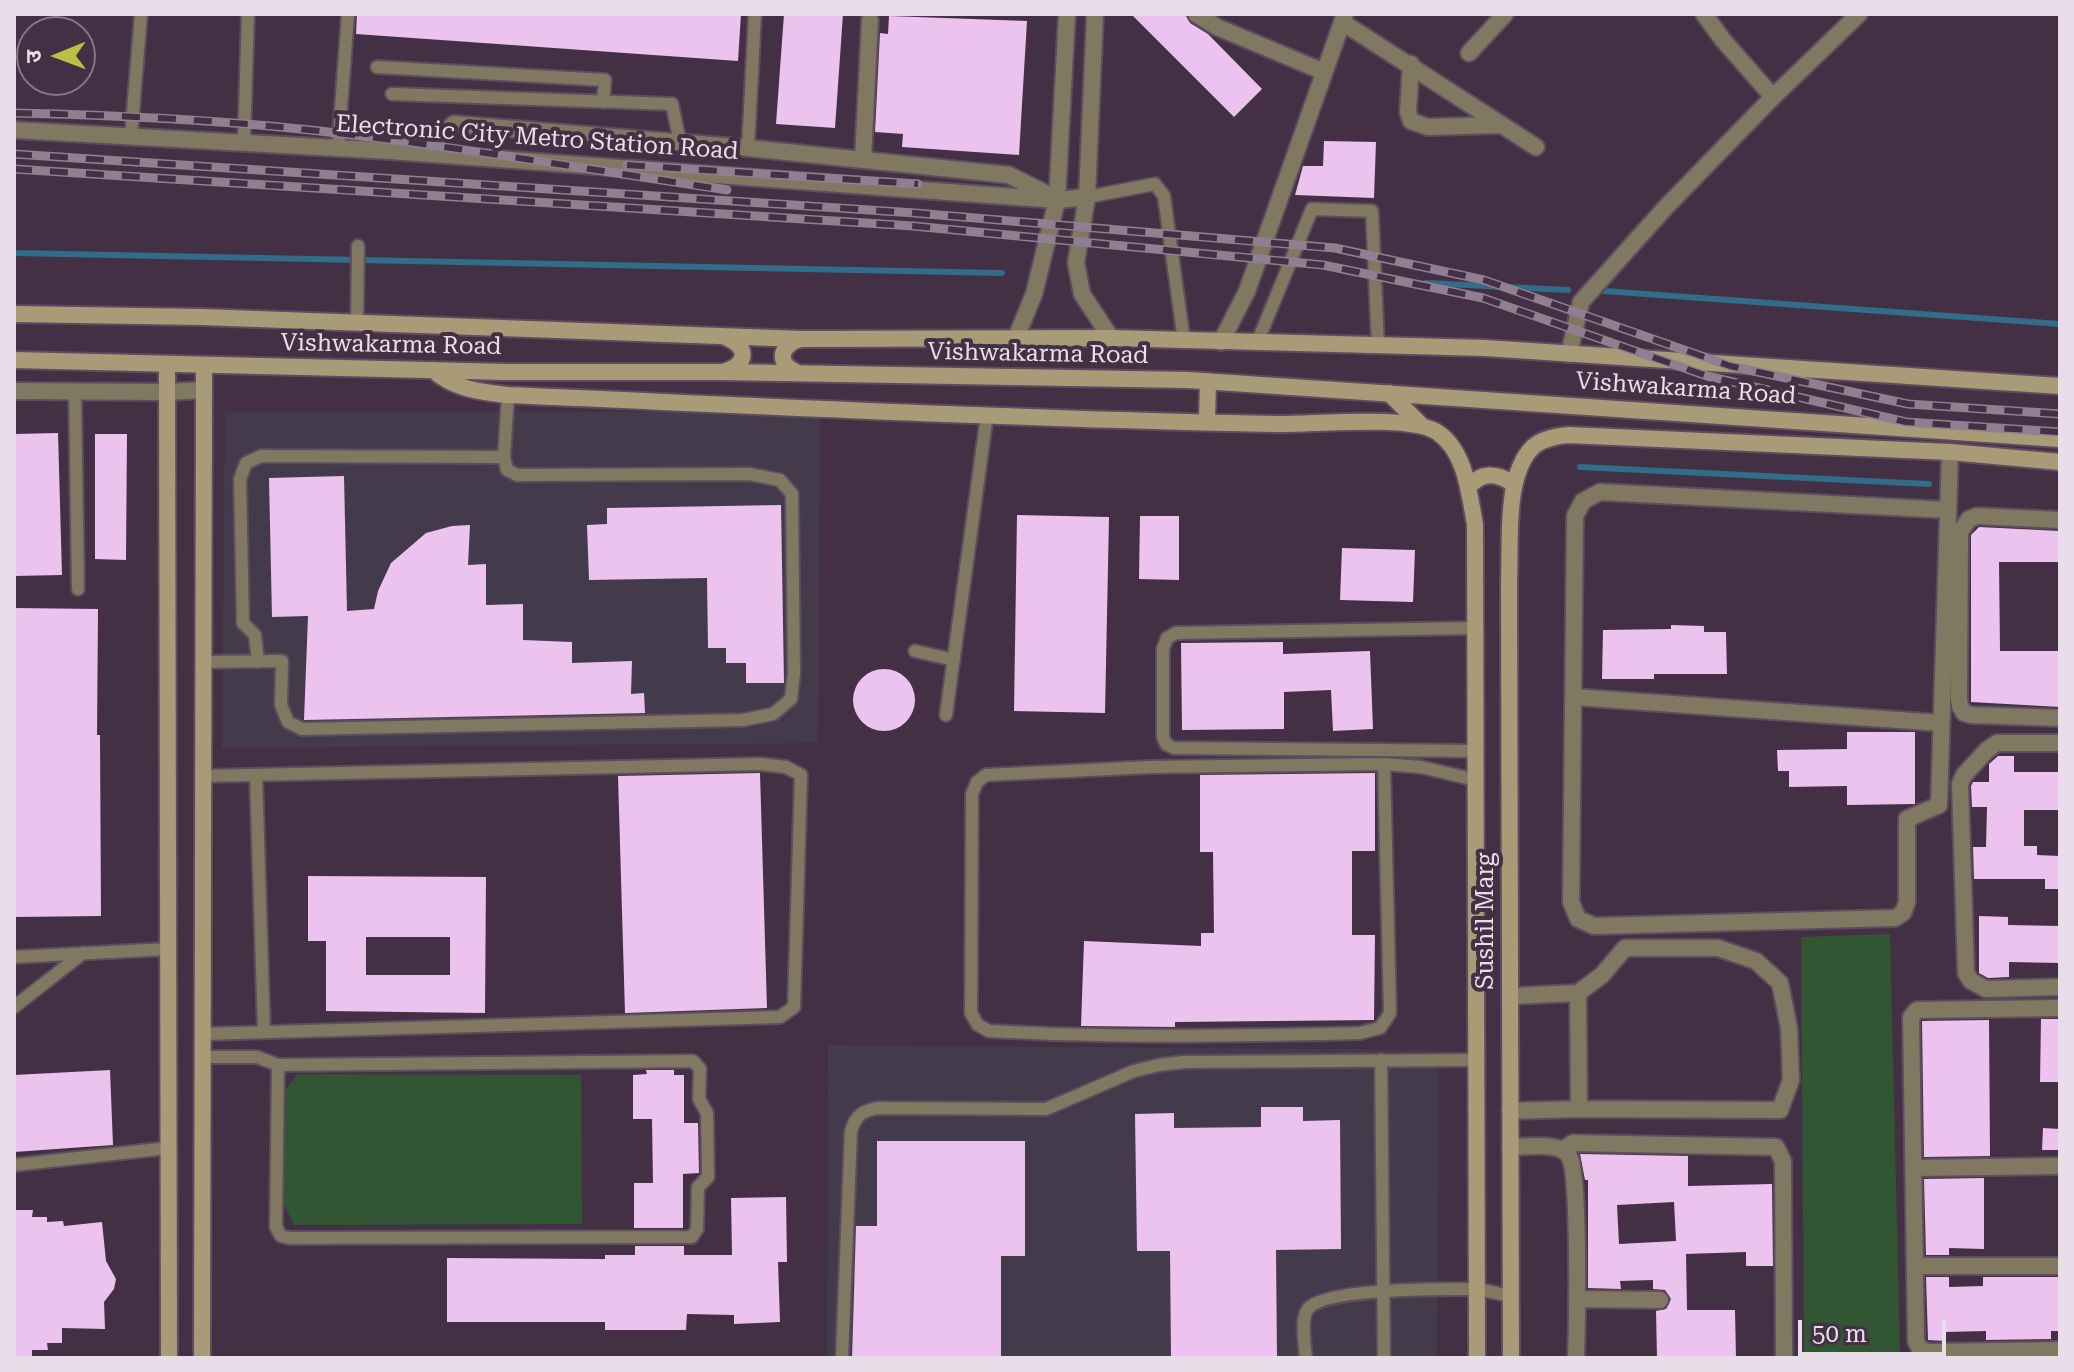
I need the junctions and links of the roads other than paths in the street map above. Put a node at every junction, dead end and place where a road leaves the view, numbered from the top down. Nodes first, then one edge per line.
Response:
1 (141, 14) edge
2 (248, 14) edge
3 (348, 14) edge
4 (755, 14) edge
5 (1067, 14) edge
6 (1095, 14) edge
7 (1196, 14) edge
8 (1505, 14) edge
9 (1704, 14) edge
10 (1859, 14) edge
11 (1344, 18) edge
12 (870, 20) dead end
13 (1469, 53) dead end
14 (1411, 64) junction
15 (377, 67) dead end
16 (1324, 72) junction
17 (392, 94) dead end
18 (1773, 97) junction
19 (603, 102) junction
20 (1500, 125) junction
21 (14, 130) edge
22 (131, 136) junction
23 (680, 142) junction
24 (244, 143) junction
25 (1536, 147) dead end
26 (338, 148) junction
27 (748, 148) junction
28 (420, 153) junction
29 (863, 159) junction
30 (1087, 197) junction
31 (1057, 200) junction
32 (358, 246) dead end
33 (14, 314) edge
34 (357, 322) junction
35 (722, 336) junction
36 (1016, 338) junction
37 (1111, 338) junction
38 (801, 339) junction
39 (1184, 341) junction
40 (1221, 342) junction
41 (1257, 343) junction
42 (1378, 346) junction
43 (1569, 354) junction
44 (14, 360) edge
45 (167, 365) junction
46 (204, 365) junction
47 (433, 370) junction
48 (722, 372) junction
49 (799, 373) junction
50 (1208, 381) junction
51 (2060, 386) edge
52 (204, 390) junction
53 (14, 391) edge
54 (75, 391) junction
55 (167, 392) junction
56 (1389, 393) junction
57 (508, 395) junction
58 (987, 415) junction
59 (1207, 421) junction
60 (1807, 422) junction
61 (1421, 425) junction
62 (2060, 439) edge
63 (1807, 445) junction
64 (1950, 452) junction
65 (504, 457) junction
66 (2060, 462) edge
67 (1513, 484) junction
68 (1468, 488) junction
69 (1948, 510) junction
70 (2060, 520) edge
71 (78, 589) dead end
72 (1475, 628) junction
73 (915, 651) dead end
74 (954, 660) junction
75 (203, 662) junction
76 (258, 662) junction
77 (1574, 697) junction
78 (946, 715) dead end
79 (2060, 718) edge
80 (1941, 723) junction
81 (2060, 743) edge
82 (1476, 751) junction
83 (1384, 764) junction
84 (256, 775) junction
85 (203, 776) junction
86 (1476, 780) junction
87 (168, 949) junction
88 (83, 953) junction
89 (14, 957) edge
90 (2060, 987) edge
91 (1578, 993) junction
92 (1510, 996) junction
93 (14, 1007) edge
94 (2060, 1008) edge
95 (264, 1032) junction
96 (203, 1034) junction
97 (203, 1057) junction
98 (1381, 1060) junction
99 (1476, 1060) junction
100 (278, 1065) junction
101 (1579, 1109) junction
102 (1510, 1111) junction
103 (1510, 1147) junction
104 (168, 1148) junction
105 (1562, 1150) junction
106 (14, 1165) edge
107 (2060, 1166) edge
108 (1914, 1168) junction
109 (1915, 1266) junction
110 (2060, 1266) edge
111 (1476, 1289) junction
112 (1383, 1291) junction
113 (1511, 1296) junction
114 (1577, 1299) junction
115 (1660, 1300) dead end
116 (2060, 1350) edge
117 (169, 1358) edge
118 (202, 1358) edge
119 (842, 1358) edge
120 (1306, 1358) edge
121 (1384, 1358) edge
122 (1477, 1358) edge
123 (1511, 1358) edge
124 (1576, 1358) edge
125 (1784, 1358) edge

1 - 22 lane
2 - 24 lane
3 - 26 lane
4 - 27 lane
5 - 31 street
6 - 30 street
7 - 16 street
8 - 13 street
9 - 18 street
10 - 18 street
11 - 14 street
11 - 16 street
12 - 29 street
14 - 20 street
14 - 20 street
15 - 19 lane
16 - 40 street
17 - 19 lane
18 - 43 street
19 - 23 lane
20 - 25 street
21 - 22 street, Electronic City Metro Station Road
22 - 24 street, Electronic City Metro Station Road
23 - 27 street
23 - 28 street
24 - 26 street, Electronic City Metro Station Road
26 - 28 street, Electronic City Metro Station Road
27 - 29 street
28 - 31 street, Electronic City Metro Station Road
29 - 31 street
30 - 31 street, Electronic City Metro Station Road
30 - 37 street
30 - 39 lane
31 - 36 street
32 - 34 lane
33 - 34 street, Vishwakarma Road
34 - 35 street, Vishwakarma Road
35 - 38 street, Vishwakarma Road
35 - 48 street
36 - 37 street, Vishwakarma Road
36 - 38 street, Vishwakarma Road
37 - 39 street, Vishwakarma Road
38 - 49 street
39 - 40 street, Vishwakarma Road
40 - 41 street, Vishwakarma Road
41 - 42 street, Vishwakarma Road
41 - 42 lane
42 - 43 street, Vishwakarma Road
43 - 51 street, Vishwakarma Road
44 - 45 street, Vishwakarma Road
45 - 46 street, Vishwakarma Road
45 - 55 street
46 - 47 street, Vishwakarma Road
46 - 52 street
47 - 48 street, Vishwakarma Road
47 - 57 street
48 - 49 street, Vishwakarma Road
49 - 50 street, Vishwakarma Road
50 - 56 street, Vishwakarma Road
50 - 59 street
52 - 55 street
52 - 75 street
53 - 54 street
54 - 55 street
54 - 71 lane
55 - 87 street
56 - 60 street, Vishwakarma Road
56 - 61 street, Sushil Marg
57 - 58 street
57 - 65 lane
58 - 59 street
58 - 74 lane
59 - 61 street
60 - 62 street, Vishwakarma Road
60 - 63 street
61 - 68 street, Sushil Marg
63 - 64 street
63 - 67 street
64 - 66 street
64 - 69 street
65 - 76 lane
65 - 76 lane
67 - 68 street
67 - 92 street, Sushil Marg
68 - 72 street, Sushil Marg
69 - 77 street
69 - 80 street
70 - 79 street
72 - 82 street, Sushil Marg
72 - 82 lane
73 - 74 lane
74 - 78 lane
75 - 76 lane
75 - 85 street
77 - 80 street
77 - 80 street
81 - 90 street
82 - 86 street, Sushil Marg
83 - 83 lane
83 - 86 lane
84 - 85 lane
84 - 95 lane
84 - 95 lane
85 - 96 street
86 - 99 street, Sushil Marg
87 - 88 lane
87 - 104 street
88 - 89 lane
88 - 93 lane
91 - 92 street
91 - 101 street
91 - 101 street
92 - 102 street, Sushil Marg
94 - 108 street
95 - 96 lane
96 - 97 street
97 - 100 lane
97 - 118 street
98 - 99 lane
98 - 112 lane
98 - 119 lane
99 - 111 street, Sushil Marg
100 - 100 lane
101 - 102 street
102 - 103 street, Sushil Marg
103 - 105 street
103 - 113 street, Sushil Marg
104 - 106 lane
104 - 117 street
105 - 114 street
105 - 125 street
107 - 108 street
108 - 109 street
109 - 110 street
109 - 116 street
111 - 112 lane
111 - 113 lane
111 - 122 street, Sushil Marg
112 - 120 lane
112 - 121 lane
113 - 123 street, Sushil Marg
114 - 115 street
114 - 124 street

